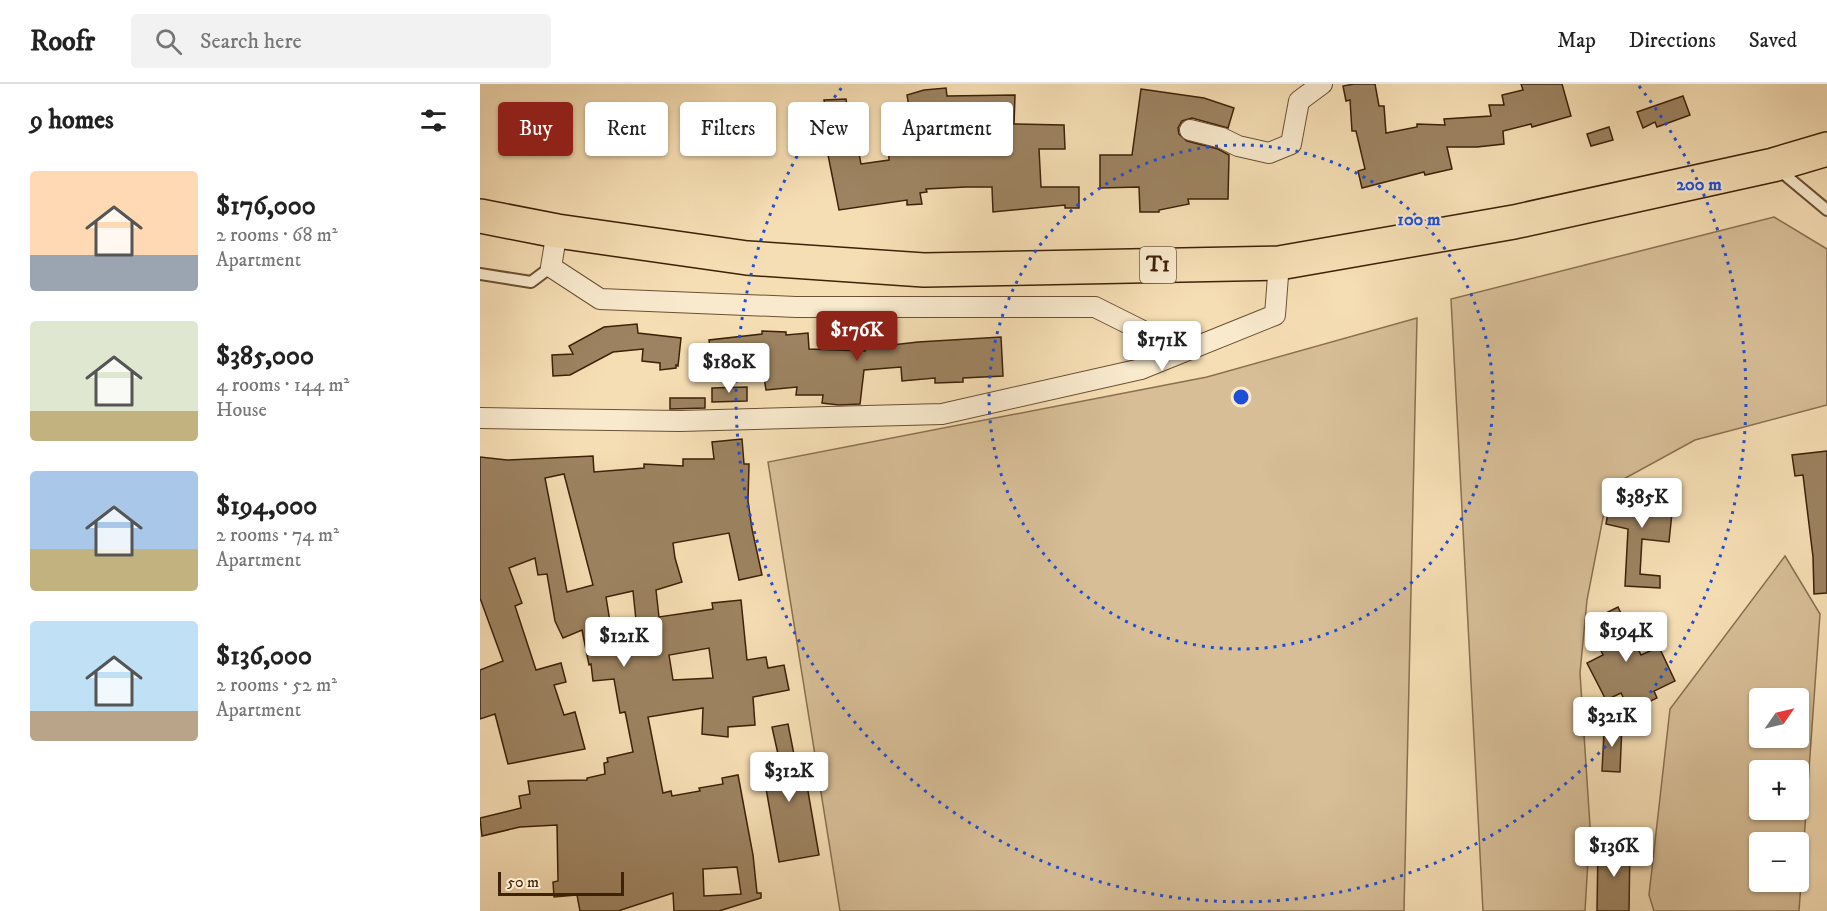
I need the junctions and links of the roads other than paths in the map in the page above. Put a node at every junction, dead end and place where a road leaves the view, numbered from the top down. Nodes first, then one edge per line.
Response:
1 (1322, 84) edge
2 (1190, 130) dead end
3 (1827, 149) edge
4 (1773, 165) junction
5 (1827, 210) edge
6 (480, 216) edge
7 (557, 231) junction
8 (1279, 263) junction
9 (551, 267) junction
10 (480, 273) edge
11 (1141, 369) junction
12 (480, 418) edge

1 - 2 street
3 - 4 highway, T1
4 - 5 lane
4 - 8 highway, T1
6 - 7 highway, T1
7 - 8 highway, T1
7 - 9 street
8 - 11 street
9 - 10 lane
9 - 11 street
11 - 12 street

